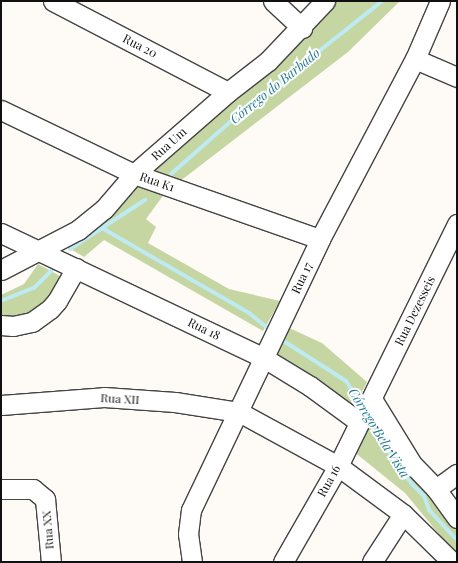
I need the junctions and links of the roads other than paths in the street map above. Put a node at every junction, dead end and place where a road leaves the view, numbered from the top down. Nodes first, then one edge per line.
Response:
1 (53, 1) edge
2 (273, 1) edge
3 (325, 1) edge
4 (440, 1) edge
5 (302, 28) junction
6 (415, 59) junction
7 (457, 77) edge
8 (228, 92) junction
9 (1, 110) edge
10 (134, 174) junction
11 (457, 224) edge
12 (1, 233) edge
13 (320, 239) junction
14 (41, 252) junction
15 (76, 268) junction
16 (1, 270) edge
17 (1, 325) edge
18 (271, 343) junction
19 (1, 405) edge
20 (366, 410) junction
21 (239, 412) junction
22 (338, 466) junction
23 (457, 474) edge
24 (1, 489) edge
25 (436, 489) junction
26 (403, 514) junction
27 (457, 518) edge
28 (50, 562) edge
29 (192, 562) edge
30 (282, 562) edge
31 (372, 562) edge
32 (452, 562) edge

1 - 8 street, Rua 20
2 - 5 street
3 - 5 street, Rua Um
4 - 6 street, Rua 17
5 - 8 street, Rua Um
6 - 7 street
6 - 13 street, Rua 17
8 - 10 street, Rua Um
9 - 10 street, Rua K1
10 - 13 street, Rua K1
10 - 14 street, Rua Um
11 - 20 street, Rua Dezesseis
12 - 14 street, Rua 18
13 - 18 street, Rua 17
14 - 15 street, Rua 18
14 - 16 street, Rua Um
15 - 17 street
15 - 18 street, Rua 18
18 - 20 street, Rua 18
18 - 21 street, Rua 17
19 - 21 street, Rua XII
20 - 22 street, Rua 16
20 - 25 street
21 - 22 street, Rua XII
21 - 29 street, Rua 17
22 - 26 street, Rua XII
22 - 30 street, Rua 16
23 - 25 street
24 - 28 street, Rua XX
25 - 27 street
26 - 31 street
26 - 32 street, Rua XII

